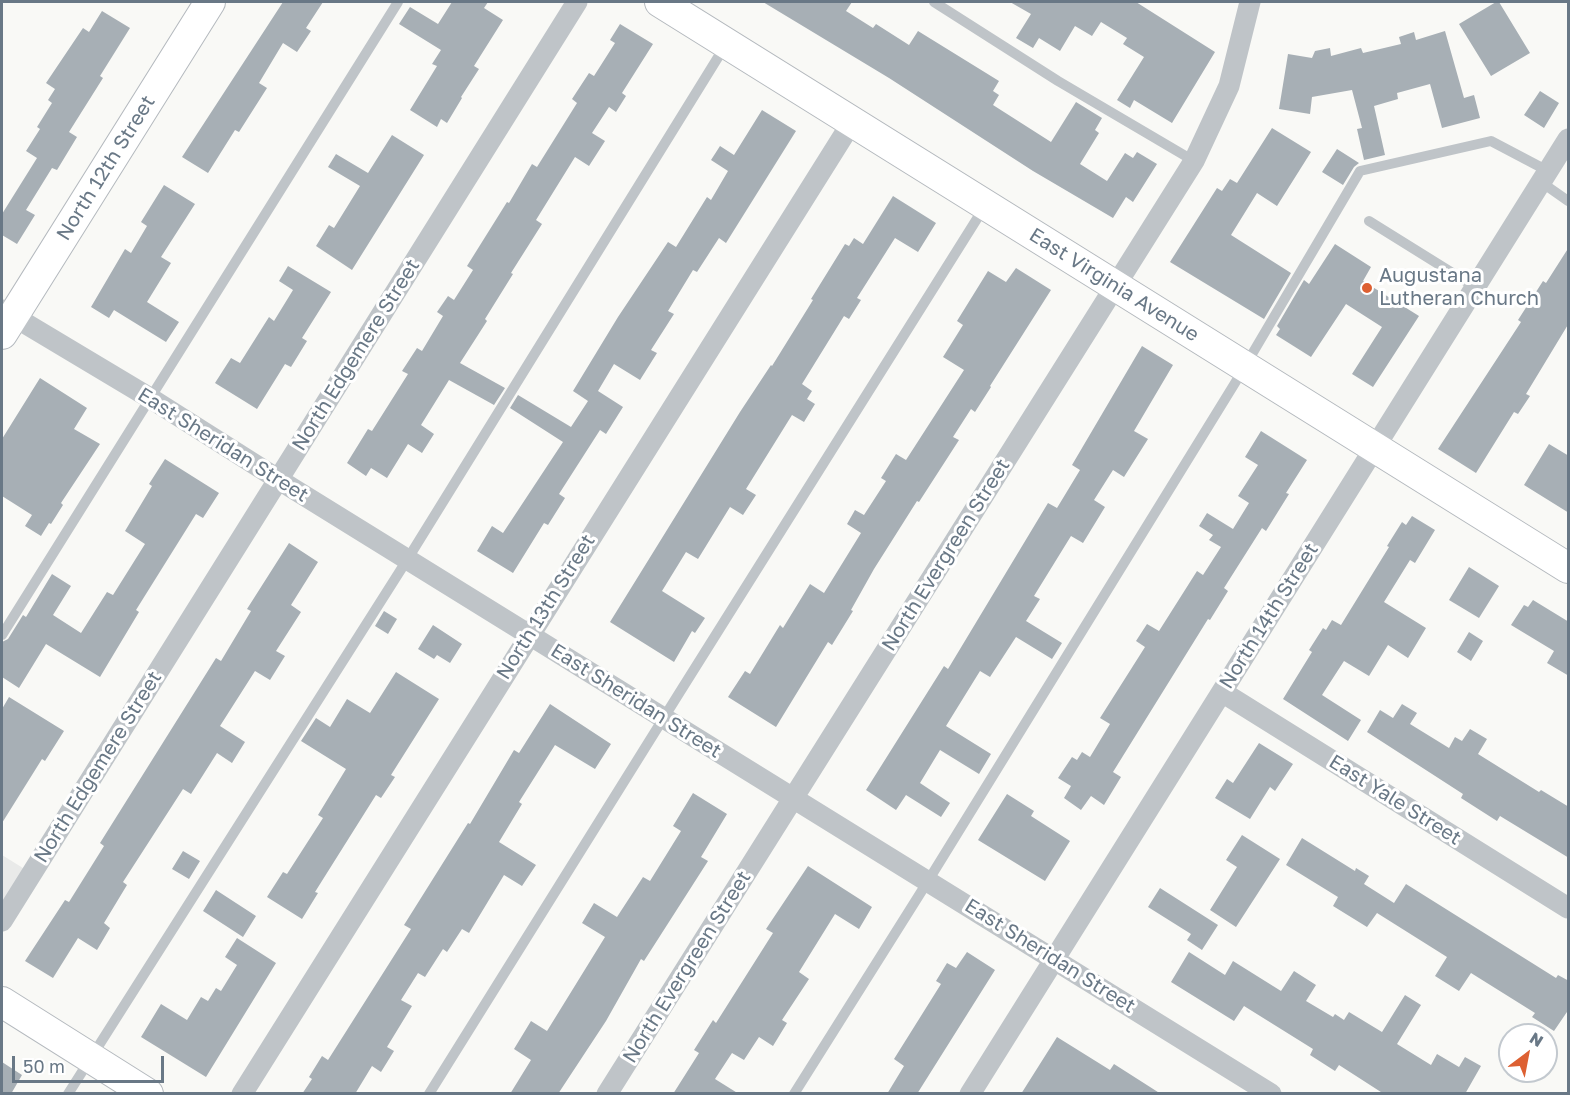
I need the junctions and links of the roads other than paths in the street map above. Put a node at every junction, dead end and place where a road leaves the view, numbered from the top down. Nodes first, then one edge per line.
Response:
1 (210, 2) edge
2 (398, 2) edge
3 (577, 2) edge
4 (660, 2) edge
5 (934, 2) edge
6 (1250, 2) edge
7 (726, 43) junction
8 (852, 122) junction
9 (1569, 139) edge
10 (1194, 161) junction
11 (1545, 177) junction
12 (1569, 201) edge
13 (986, 206) junction
14 (1369, 221) dead end
15 (1114, 286) junction
16 (1475, 287) junction
17 (6, 320) edge
18 (1245, 367) junction
19 (150, 398) junction
20 (1375, 447) junction
21 (278, 480) junction
22 (407, 560) junction
23 (1569, 567) edge
24 (530, 634) junction
25 (2, 635) edge
26 (1222, 692) junction
27 (663, 718) junction
28 (793, 799) junction
29 (928, 881) junction
30 (1569, 908) edge
31 (2, 921) edge
32 (1054, 958) junction
33 (2, 1002) edge
34 (91, 1057) junction
35 (68, 1094) edge
36 (148, 1094) edge
37 (242, 1094) edge
38 (429, 1094) edge
39 (607, 1094) edge
40 (794, 1094) edge
41 (970, 1094) edge
42 (1271, 1094) edge

1 - 17 street, North 12th Street
2 - 19 lane
3 - 21 street, North Edgemere Street
4 - 7 street, East Virginia Avenue
5 - 10 lane
6 - 10 street, North Evergreen Street
7 - 8 street, East Virginia Avenue
7 - 22 lane
8 - 13 street, East Virginia Avenue
8 - 24 street, North 13th Street
9 - 11 street, North 14th Street
10 - 15 street, North Evergreen Street
11 - 12 lane
11 - 16 street, North 14th Street
11 - 18 lane
13 - 15 street, East Virginia Avenue
13 - 27 lane
14 - 16 lane
15 - 18 street, East Virginia Avenue
15 - 28 street, North Evergreen Street
16 - 20 street, North 14th Street
17 - 19 street, East Sheridan Street
18 - 20 street, East Virginia Avenue
18 - 29 lane
19 - 21 street, East Sheridan Street
19 - 25 lane
20 - 23 street, East Virginia Avenue
20 - 26 street, North 14th Street
21 - 22 street, East Sheridan Street
21 - 31 street, North Edgemere Street
22 - 24 street, East Sheridan Street
22 - 34 lane
24 - 27 street, East Sheridan Street
24 - 37 street, North 13th Street
26 - 30 street, East Yale Street
26 - 32 street, North 14th Street
27 - 28 street, East Sheridan Street
27 - 38 lane
28 - 29 street, East Sheridan Street
28 - 39 street, North Evergreen Street
29 - 32 street, East Sheridan Street
29 - 40 lane
32 - 41 street, North 14th Street
32 - 42 street, East Sheridan Street
33 - 34 street
34 - 35 lane
34 - 36 street

